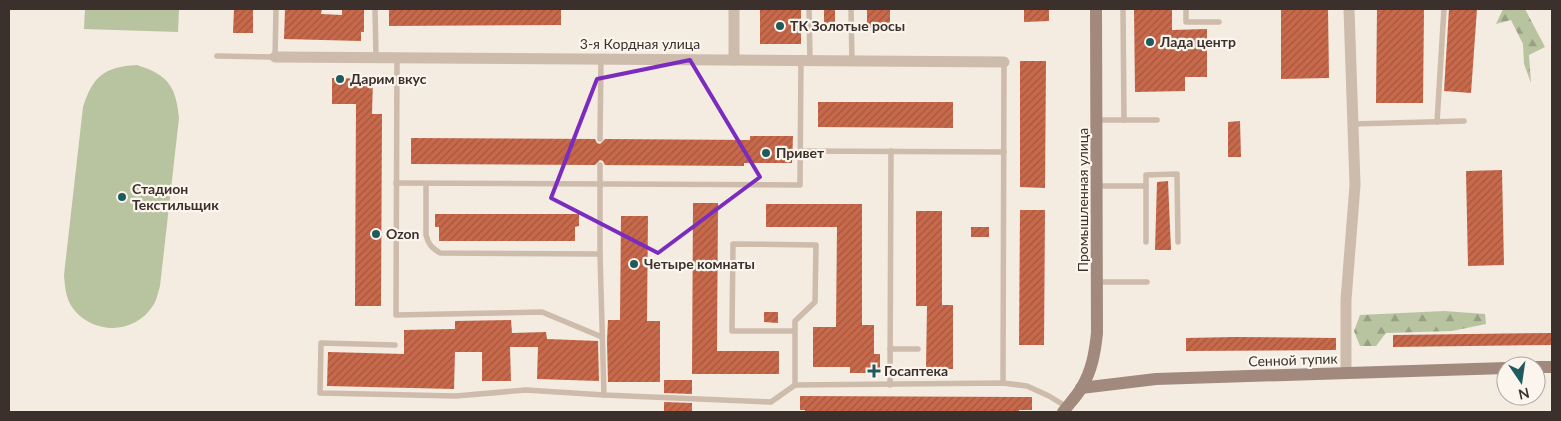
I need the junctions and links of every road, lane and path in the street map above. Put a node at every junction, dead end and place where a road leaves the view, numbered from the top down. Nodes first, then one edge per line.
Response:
1 (276, 9) edge
2 (375, 9) edge
3 (734, 9) edge
4 (809, 9) edge
5 (851, 9) edge
6 (1096, 9) edge
7 (1123, 9) edge
8 (1186, 9) edge
9 (1349, 9) edge
10 (1444, 9) edge
11 (1219, 22) dead end
12 (217, 56) dead end
13 (275, 57) junction
14 (376, 58) junction
15 (397, 58) junction
16 (601, 59) junction
17 (734, 60) junction
18 (805, 60) junction
19 (852, 61) junction
20 (1004, 62) joint
21 (1098, 120) junction
22 (1124, 120) junction
23 (1157, 120) dead end
24 (1464, 121) dead end
25 (1437, 122) junction
26 (1353, 124) junction
27 (600, 139) dead end
28 (800, 151) junction
29 (891, 151) junction
30 (1004, 152) junction
31 (600, 165) dead end
32 (396, 184) junction
33 (426, 184) junction
34 (600, 184) junction
35 (1097, 186) junction
36 (1146, 186) junction
37 (1146, 242) dead end
38 (1178, 242) dead end
39 (600, 254) junction
40 (1098, 282) junction
41 (1147, 282) dead end
42 (795, 332) junction
43 (602, 337) junction
44 (394, 345) dead end
45 (890, 349) junction
46 (918, 349) dead end
47 (1496, 368) edge
48 (1346, 373) junction
49 (1003, 383) junction
50 (795, 385) junction
51 (890, 385) junction
52 (1081, 388) junction
53 (604, 395) junction
54 (1065, 410) edge

1 - 13 lane
2 - 14 lane
3 - 17 street
4 - 18 lane
5 - 19 lane
6 - 21 main road, Промышленная улица
7 - 22 lane
8 - 11 lane
9 - 26 street
10 - 25 lane
12 - 13 lane
13 - 14 street, 3-я Кордная улица
14 - 15 street, 3-я Кордная улица
15 - 16 street, 3-я Кордная улица
15 - 32 lane
16 - 17 street, 3-я Кордная улица
16 - 27 lane
17 - 18 street, 3-я Кордная улица
18 - 19 street, 3-я Кордная улица
18 - 28 lane
19 - 20 street, 3-я Кордная улица
20 - 30 lane
21 - 22 lane
21 - 35 main road, Промышленная улица
22 - 23 lane
24 - 25 lane
25 - 26 lane
26 - 48 street
28 - 29 lane
28 - 34 lane
29 - 30 lane
29 - 45 lane
30 - 49 lane
31 - 34 lane
32 - 33 lane
32 - 43 lane
33 - 34 lane
33 - 39 lane
34 - 39 lane
35 - 36 lane
35 - 40 main road, Промышленная улица
36 - 37 lane
36 - 38 lane
39 - 43 lane
40 - 41 lane
40 - 52 main road, Промышленная улица
42 - 42 lane
42 - 50 lane
43 - 53 lane
44 - 53 lane
45 - 46 lane
45 - 51 lane
47 - 48 main road, Сенной тупик
48 - 52 main road, Сенной тупик
49 - 51 lane
49 - 54 lane
50 - 51 lane
50 - 53 lane
52 - 54 main road, Промышленная улица

